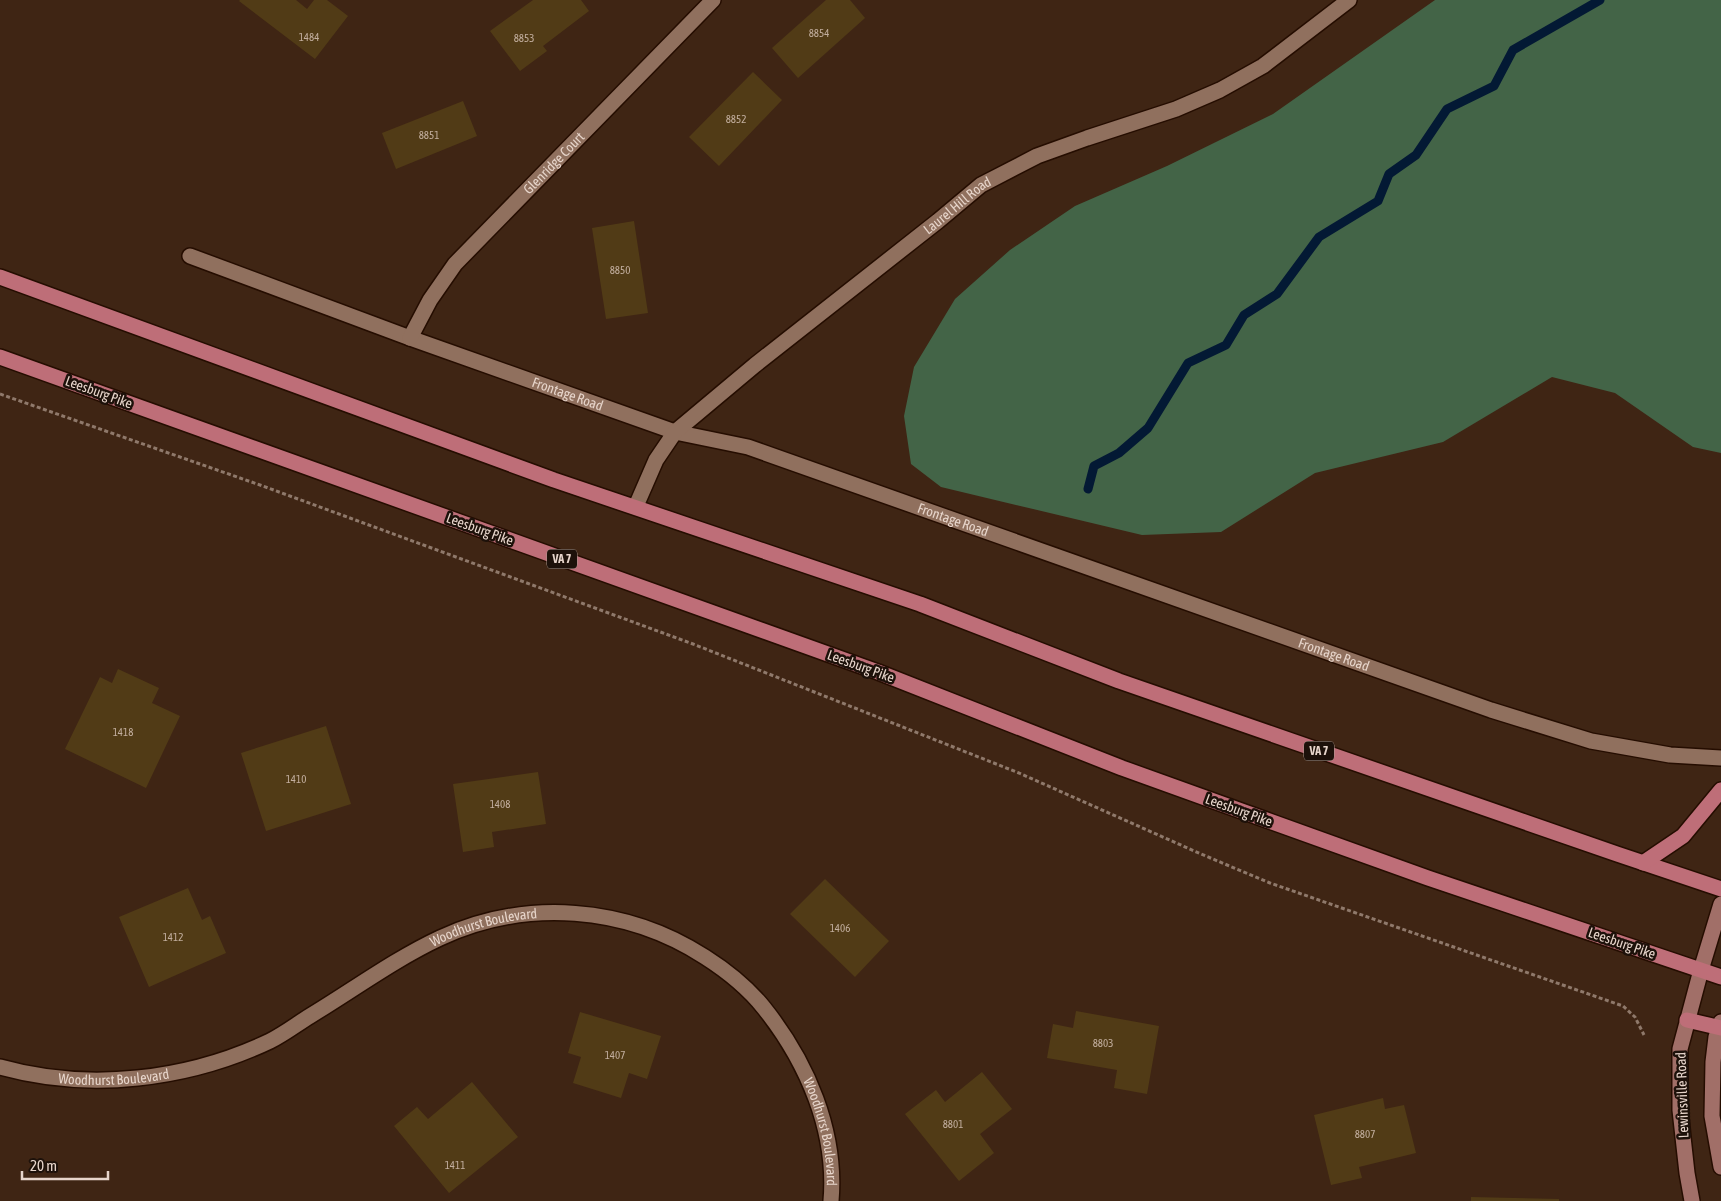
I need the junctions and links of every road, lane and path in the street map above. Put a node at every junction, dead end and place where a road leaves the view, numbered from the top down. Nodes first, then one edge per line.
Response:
1 (712, 0) edge
2 (1349, 0) edge
3 (190, 256) dead end
4 (0, 277) edge
5 (410, 338) junction
6 (0, 357) edge
7 (0, 394) edge
8 (676, 432) junction
9 (636, 506) junction
10 (1721, 758) edge
11 (1721, 790) edge
12 (1643, 863) junction
13 (1721, 889) edge
14 (1721, 904) edge
15 (1701, 970) junction
16 (1721, 977) edge
17 (1687, 1020) junction
18 (1720, 1026) edge
19 (1644, 1036) dead end
20 (0, 1067) edge
21 (1721, 1167) edge
22 (831, 1201) edge
23 (1692, 1201) edge

1 - 5 street, Glenridge Court
2 - 8 street, Laurel Hill Road
3 - 5 street, Frontage Road
4 - 9 highway, VA 7
5 - 8 street, Frontage Road
6 - 15 highway, Leesburg Pike / VA 7
7 - 19 path
8 - 9 street, Laurel Hill Road
8 - 10 street, Frontage Road
9 - 12 highway, VA 7
11 - 12 highway
12 - 13 highway, VA 7
14 - 15 main road, Lewinsville Road
15 - 16 highway, Leesburg Pike / VA 7
15 - 17 main road, Lewinsville Road
17 - 18 highway
17 - 23 main road, Lewinsville Road
18 - 21 main road
20 - 22 street, Woodhurst Boulevard

